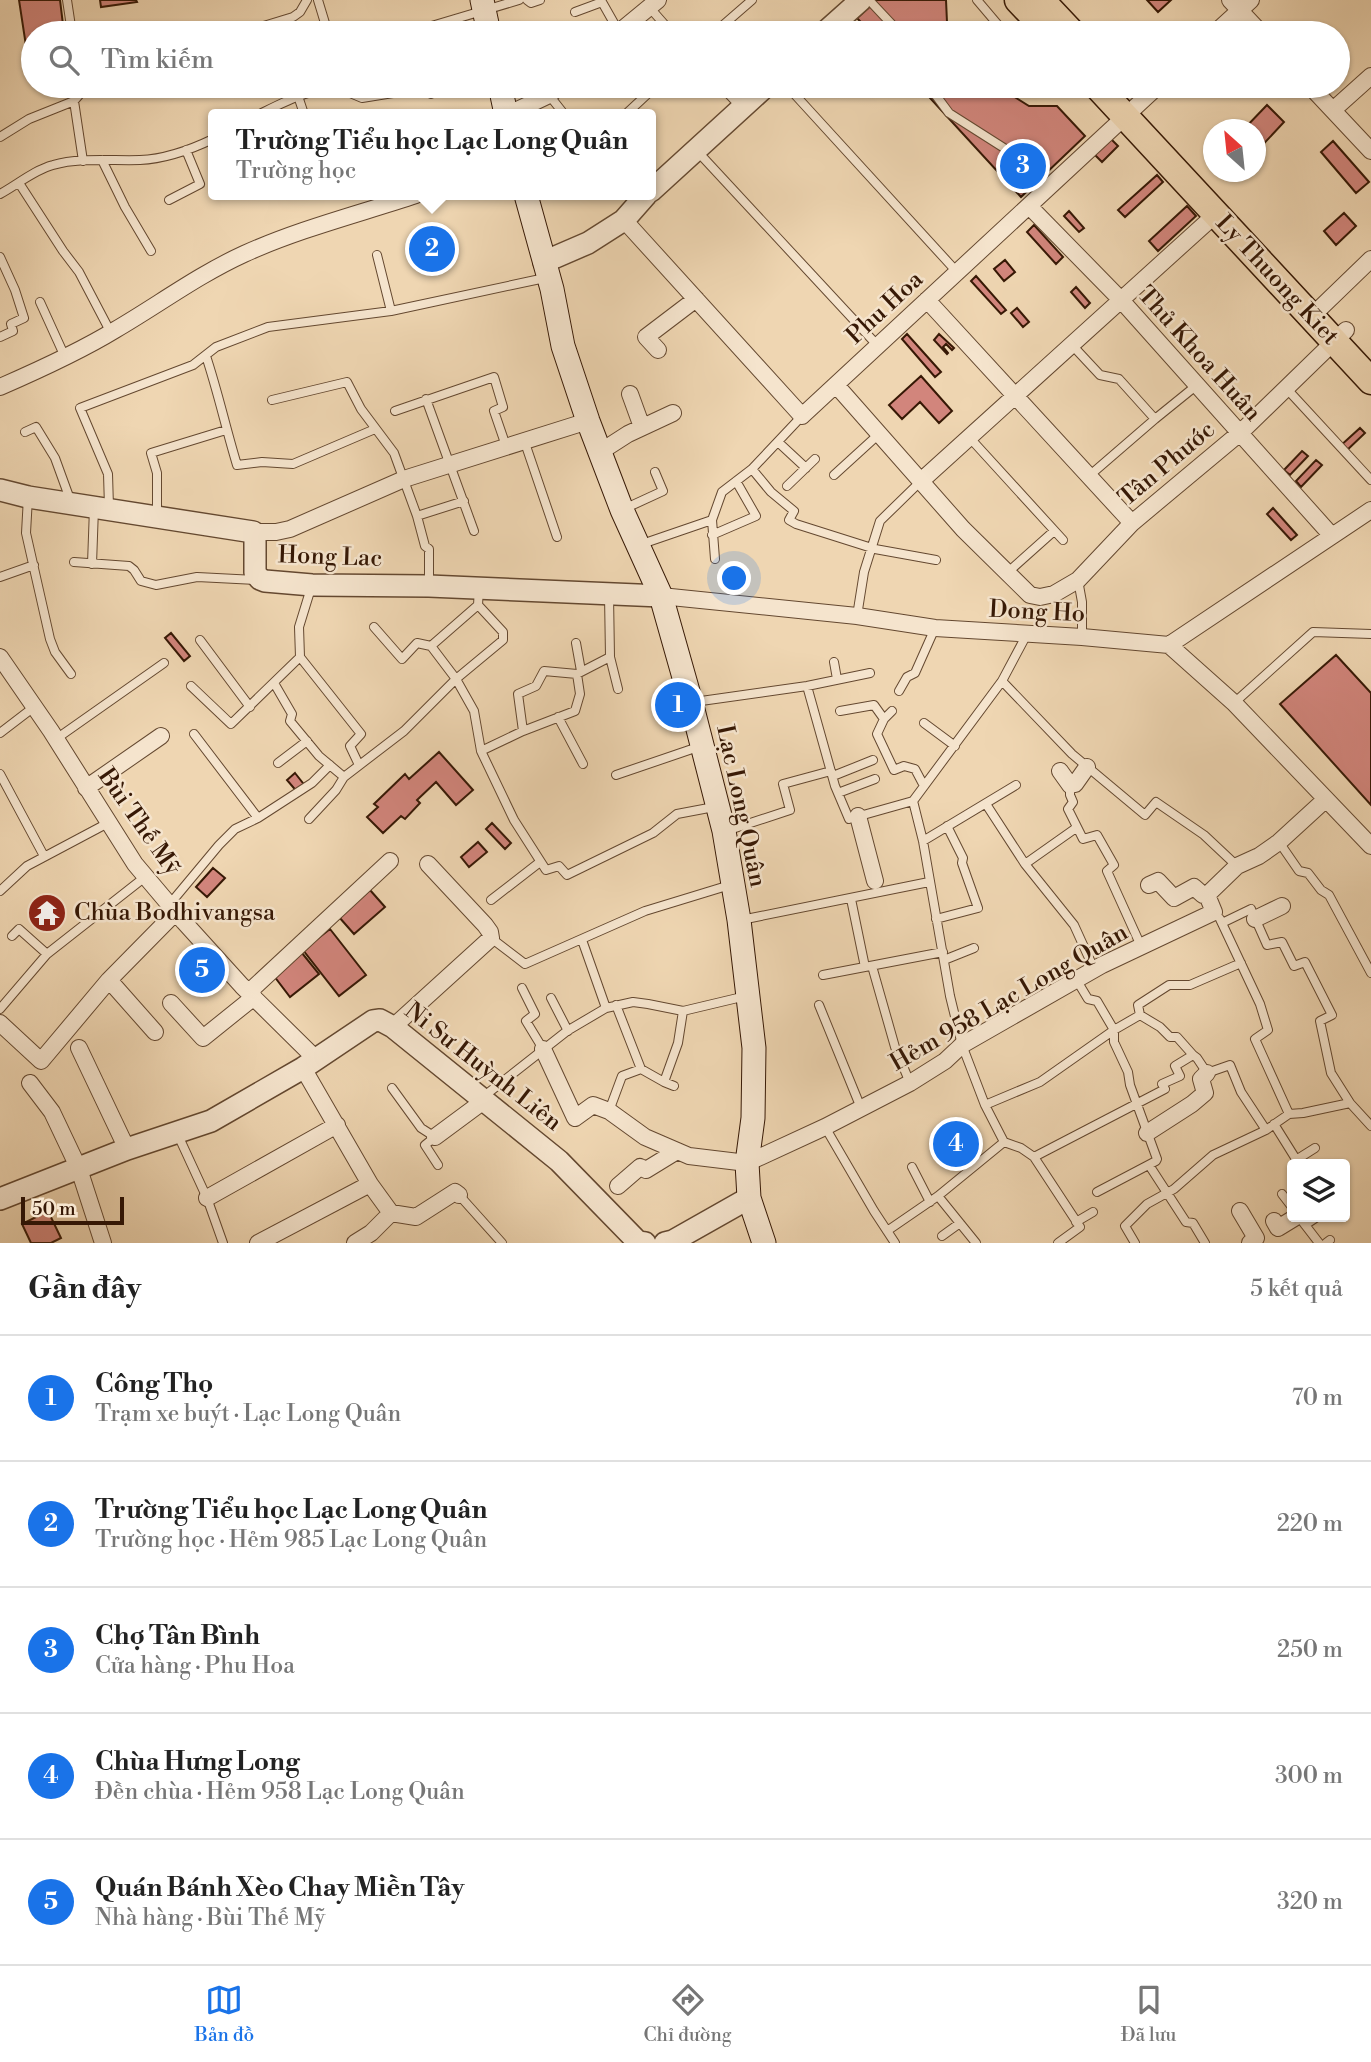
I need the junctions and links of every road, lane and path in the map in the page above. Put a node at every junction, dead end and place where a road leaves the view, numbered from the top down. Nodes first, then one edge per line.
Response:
1 (67, 0) edge
2 (307, 0) edge
3 (318, 0) edge
4 (519, 0) edge
5 (527, 0) edge
6 (540, 0) edge
7 (752, 0) edge
8 (869, 0) edge
9 (977, 0) edge
10 (1018, 0) edge
11 (652, 3) edge
12 (850, 3) edge
13 (1240, 3) edge
14 (575, 12) dead end
15 (486, 15) edge
16 (70, 21) edge
17 (283, 21) edge
18 (324, 21) edge
19 (460, 21) edge
20 (612, 21) edge
21 (632, 21) edge
22 (664, 21) edge
23 (728, 21) edge
24 (834, 21) edge
25 (889, 21) edge
26 (995, 21) edge
27 (1036, 21) edge
28 (1225, 21) edge
29 (1253, 21) edge
30 (1371, 76) edge
31 (1350, 95) edge
32 (77, 98) edge
33 (294, 98) edge
34 (539, 98) edge
35 (732, 98) edge
36 (753, 98) edge
37 (798, 98) edge
38 (938, 98) edge
39 (1322, 98) edge
40 (1346, 98) edge
41 (74, 101) junction
42 (1128, 102) edge
43 (742, 108) junction
44 (271, 109) edge
45 (518, 109) edge
46 (1333, 110) junction
47 (0, 137) edge
48 (208, 141) edge
49 (186, 150) junction
50 (696, 150) junction
51 (1371, 151) edge
52 (102, 160) junction
53 (83, 161) junction
54 (19, 183) junction
55 (656, 185) edge
56 (1043, 193) junction
57 (0, 194) edge
58 (169, 200) dead end
59 (401, 200) edge
60 (527, 200) edge
61 (637, 201) edge
62 (1029, 206) junction
63 (1216, 215) junction
64 (151, 251) dead end
65 (377, 255) dead end
66 (0, 257) edge
67 (1371, 259) edge
68 (546, 270) junction
69 (957, 272) junction
70 (696, 299) junction
71 (928, 300) junction
72 (1121, 300) junction
73 (40, 302) dead end
74 (391, 311) junction
75 (1317, 311) junction
76 (111, 333) junction
77 (1340, 336) junction
78 (0, 337) edge
79 (1072, 345) junction
80 (878, 346) junction
81 (659, 350) dead end
82 (206, 356) junction
83 (65, 357) junction
84 (1371, 358) edge
85 (1371, 382) edge
86 (836, 385) junction
87 (1198, 385) junction
88 (0, 387) edge
89 (1286, 388) junction
90 (630, 394) dead end
91 (1016, 394) junction
92 (426, 399) junction
93 (272, 400) dead end
94 (394, 411) dead end
95 (673, 413) dead end
96 (802, 416) junction
97 (1155, 419) junction
98 (588, 421) junction
99 (642, 427) junction
100 (375, 429) junction
101 (226, 430) junction
102 (25, 432) dead end
103 (1241, 432) junction
104 (879, 434) junction
105 (969, 437) junction
106 (524, 440) junction
107 (778, 442) junction
108 (506, 446) junction
109 (600, 452) junction
110 (815, 459) dead end
111 (450, 464) junction
112 (806, 468) junction
113 (752, 469) junction
114 (655, 472) dead end
115 (834, 475) dead end
116 (1089, 476) junction
117 (404, 479) junction
118 (736, 481) junction
119 (920, 481) junction
120 (1371, 481) edge
121 (788, 486) dead end
122 (0, 489) edge
123 (28, 497) junction
124 (464, 501) junction
125 (72, 505) junction
126 (102, 509) junction
127 (622, 510) junction
128 (1371, 510) edge
129 (417, 516) junction
130 (158, 517) junction
131 (712, 520) junction
132 (1132, 523) junction
133 (474, 531) dead end
134 (1054, 531) junction
135 (253, 532) junction
136 (712, 535) junction
137 (1332, 536) junction
138 (557, 537) dead end
139 (1063, 540) dead end
140 (639, 545) junction
141 (872, 548) junction
142 (715, 559) dead end
143 (936, 560) dead end
144 (74, 562) dead end
145 (92, 564) junction
146 (34, 565) junction
147 (1007, 573) junction
148 (0, 577) edge
149 (260, 579) junction
150 (1078, 580) junction
151 (312, 585) junction
152 (429, 586) junction
153 (609, 595) junction
154 (661, 596) junction
155 (479, 597) junction
156 (857, 616) junction
157 (374, 627) dead end
158 (935, 628) junction
159 (1027, 634) junction
160 (1371, 634) edge
161 (1082, 636) junction
162 (200, 640) dead end
163 (576, 643) dead end
164 (1169, 645) junction
165 (431, 646) junction
166 (0, 657) edge
167 (300, 657) junction
168 (610, 657) junction
169 (834, 662) dead end
170 (164, 663) dead end
171 (579, 672) junction
172 (870, 673) dead end
173 (71, 674) dead end
174 (456, 678) junction
175 (837, 679) junction
176 (1002, 681) junction
177 (274, 683) junction
178 (191, 686) dead end
179 (807, 686) junction
180 (618, 689) dead end
181 (899, 691) dead end
182 (691, 702) junction
183 (1234, 703) junction
184 (34, 707) junction
185 (250, 707) junction
186 (840, 711) dead end
187 (892, 711) dead end
188 (558, 717) junction
189 (884, 719) junction
190 (924, 723) dead end
191 (523, 731) junction
192 (0, 733) edge
193 (194, 734) dead end
194 (162, 736) dead end
195 (56, 739) junction
196 (307, 741) junction
197 (701, 746) junction
198 (955, 747) junction
199 (481, 751) junction
200 (873, 760) dead end
201 (278, 763) dead end
202 (583, 764) dead end
203 (330, 765) junction
204 (359, 765) junction
205 (1087, 766) junction
206 (1060, 771) dead end
207 (0, 774) edge
208 (832, 774) junction
209 (616, 775) dead end
210 (344, 777) junction
211 (875, 779) dead end
212 (1016, 785) dead end
213 (1070, 785) junction
214 (924, 786) junction
215 (86, 788) junction
216 (838, 793) junction
217 (1326, 799) junction
218 (913, 801) junction
219 (986, 804) junction
220 (718, 806) junction
221 (258, 818) junction
222 (309, 818) dead end
223 (854, 818) junction
224 (108, 823) junction
225 (947, 826) junction
226 (1076, 828) junction
227 (724, 831) junction
228 (923, 841) junction
229 (1279, 842) junction
230 (1371, 846) edge
231 (44, 856) junction
232 (390, 861) dead end
233 (540, 862) junction
234 (428, 864) dead end
235 (1025, 864) junction
236 (1237, 866) junction
237 (145, 877) junction
238 (875, 881) dead end
239 (929, 882) junction
240 (732, 884) junction
241 (1149, 885) dead end
242 (0, 891) edge
243 (1207, 895) junction
244 (851, 899) junction
245 (491, 900) dead end
246 (1282, 906) dead end
247 (172, 909) junction
248 (1218, 917) junction
249 (936, 919) junction
250 (1255, 919) junction
251 (738, 920) junction
252 (12, 936) dead end
253 (491, 938) junction
254 (582, 940) junction
255 (1141, 946) junction
256 (974, 948) dead end
257 (47, 954) junction
258 (944, 956) junction
259 (1241, 963) junction
260 (868, 967) junction
261 (1094, 969) junction
262 (1371, 973) edge
263 (823, 975) dead end
264 (1076, 979) junction
265 (109, 980) junction
266 (522, 988) dead end
267 (251, 994) junction
268 (748, 996) junction
269 (551, 998) dead end
270 (171, 1003) dead end
271 (616, 1005) junction
272 (819, 1005) dead end
273 (606, 1008) junction
274 (0, 1009) edge
275 (683, 1012) junction
276 (1140, 1015) junction
277 (0, 1023) edge
278 (393, 1027) junction
279 (1114, 1030) junction
280 (568, 1031) junction
281 (155, 1032) dead end
282 (962, 1045) junction
283 (79, 1048) dead end
284 (543, 1049) junction
285 (1193, 1055) junction
286 (309, 1064) junction
287 (641, 1069) junction
288 (1207, 1073) junction
289 (664, 1082) junction
290 (30, 1083) dead end
291 (910, 1083) junction
292 (674, 1086) dead end
293 (392, 1088) dead end
294 (483, 1099) junction
295 (1350, 1103) junction
296 (1136, 1104) junction
297 (985, 1105) junction
298 (861, 1108) junction
299 (609, 1111) junction
300 (1289, 1114) junction
301 (1275, 1124) junction
302 (337, 1125) junction
303 (1371, 1126) edge
304 (825, 1127) junction
305 (1266, 1130) junction
306 (177, 1132) junction
307 (1147, 1133) junction
308 (435, 1137) junction
309 (1004, 1142) junction
310 (1315, 1148) dead end
311 (127, 1149) junction
312 (677, 1151) junction
313 (1034, 1157) junction
314 (1295, 1159) edge
315 (1301, 1159) edge
316 (747, 1163) junction
317 (438, 1165) dead end
318 (1149, 1165) junction
319 (912, 1167) dead end
320 (79, 1169) junction
321 (370, 1184) junction
322 (618, 1185) dead end
323 (1097, 1192) dead end
324 (1167, 1194) junction
325 (1282, 1194) dead end
326 (459, 1195) joint
327 (938, 1196) junction
328 (207, 1198) junction
329 (750, 1198) junction
330 (0, 1199) edge
331 (1287, 1200) edge
332 (930, 1202) junction
333 (1240, 1211) dead end
334 (1093, 1212) dead end
335 (391, 1213) junction
336 (1274, 1221) dead end
337 (1294, 1222) edge
338 (1302, 1222) edge
339 (960, 1223) junction
340 (1078, 1225) junction
341 (887, 1231) junction
342 (942, 1236) dead end
343 (374, 1238) edge
344 (670, 1242) edge
345 (103, 1243) edge
346 (223, 1243) edge
347 (258, 1243) edge
348 (355, 1243) edge
349 (502, 1243) edge
350 (639, 1243) edge
351 (764, 1243) edge
352 (895, 1243) edge
353 (976, 1243) edge
354 (1058, 1243) edge
355 (1135, 1243) edge
356 (1205, 1243) edge
357 (1250, 1243) edge
358 (1319, 1243) edge

1 - 16 lane
2 - 17 lane
3 - 18 lane
4 - 15 lane
5 - 6 lane
7 - 23 lane
8 - 25 lane
9 - 26 lane
10 - 27 main road
11 - 21 street
11 - 22 lane
12 - 24 street
13 - 28 street
13 - 29 street
14 - 20 lane
15 - 19 lane
30 - 31 street
32 - 41 lane
33 - 44 lane
34 - 45 street
35 - 43 lane
36 - 43 street
37 - 69 lane
38 - 56 lane
39 - 46 street
40 - 46 street
41 - 47 lane
41 - 53 lane
42 - 56 street, Phu Hoa
42 - 63 main road, Ly Thuong Kiet
42 - 75 main road, Ly Thuong Kiet
43 - 50 street
46 - 51 street
48 - 49 lane
49 - 52 lane
49 - 58 lane
50 - 55 street
50 - 80 lane
52 - 53 lane
52 - 64 lane
53 - 54 lane
54 - 57 lane
54 - 76 lane
56 - 62 street, Phu Hoa
59 - 76 street
60 - 68 main road, Lạc Long Quân
61 - 68 street
61 - 70 street
62 - 69 street, Phu Hoa
62 - 72 street, Thủ Khoa Huân
63 - 72 street
63 - 75 main road, Ly Thuong Kiet
65 - 74 lane
66 - 78 lane
67 - 75 street
68 - 74 lane
68 - 98 main road, Lạc Long Quân
69 - 71 street, Phu Hoa
70 - 81 street
70 - 96 street
71 - 80 street, Phu Hoa
71 - 91 street
72 - 79 street
72 - 87 street, Thủ Khoa Huân
73 - 83 lane
74 - 82 lane
75 - 77 main road, Ly Thuong Kiet
76 - 83 street
77 - 84 main road, Ly Thuong Kiet
77 - 85 main road, Ly Thuong Kiet
77 - 89 street, Tân Phước
79 - 91 street
79 - 97 lane
80 - 86 street, Phu Hoa
82 - 101 lane
82 - 126 lane
83 - 88 street
86 - 96 street, Phu Hoa
86 - 104 street
87 - 97 lane
87 - 103 street, Thủ Khoa Huân
89 - 103 street, Tân Phước
89 - 120 lane
90 - 99 street
91 - 105 street
91 - 116 street
92 - 94 lane
92 - 108 lane
92 - 111 lane
93 - 100 lane
95 - 99 street
96 - 107 lane, Phu Hoa
97 - 116 lane
98 - 106 street
98 - 109 main road, Lạc Long Quân
99 - 109 street
100 - 101 lane
100 - 117 lane
101 - 130 lane
102 - 125 lane
103 - 132 street, Tân Phước
103 - 137 street, Thủ Khoa Huân
104 - 115 lane
104 - 119 street
105 - 119 street
105 - 134 lane
106 - 108 street
106 - 138 lane
107 - 112 lane
107 - 113 lane, Phu Hoa
108 - 111 street
109 - 127 main road, Lạc Long Quân
110 - 112 lane
111 - 117 street
111 - 124 lane
112 - 121 lane
113 - 118 lane, Phu Hoa
113 - 141 lane
114 - 127 lane
116 - 132 street
117 - 129 lane
117 - 135 street
118 - 131 lane, Phu Hoa
118 - 136 lane
119 - 141 lane
119 - 147 street
122 - 123 street, Hong Lac
123 - 125 street, Hong Lac
123 - 146 lane
124 - 129 lane
124 - 133 lane
125 - 126 street, Hong Lac
126 - 130 street, Hong Lac
126 - 145 lane
127 - 140 main road, Lạc Long Quân
128 - 137 street
129 - 152 lane
130 - 135 street, Hong Lac
131 - 136 lane
131 - 140 lane
132 - 150 street, Tân Phước
134 - 139 lane
134 - 147 lane
135 - 149 street, Hong Lac
136 - 142 lane
137 - 164 street
140 - 154 main road, Lạc Long Quân
141 - 143 lane
141 - 156 lane
144 - 145 lane
145 - 149 lane
146 - 148 lane
146 - 173 lane
147 - 150 street, Tân Phước
149 - 151 street, Hong Lac
150 - 161 lane
151 - 152 street, Hong Lac
151 - 167 lane
152 - 155 street, Hong Lac
153 - 154 street, Hong Lac
153 - 155 street, Hong Lac
153 - 168 lane
154 - 156 street, Dong Ho
154 - 182 main road, Lạc Long Quân
155 - 165 lane
155 - 174 lane
156 - 158 street, Dong Ho
157 - 165 lane
158 - 159 street, Dong Ho
158 - 181 lane
159 - 161 street, Dong Ho
159 - 176 lane
160 - 183 lane
161 - 164 street, Dong Ho
162 - 185 lane
163 - 171 lane
164 - 183 street
165 - 174 lane
166 - 184 street, Bùi Thế Mỹ
167 - 177 lane
167 - 204 lane
168 - 171 lane
168 - 180 lane
169 - 175 lane
170 - 195 lane
171 - 188 lane
171 - 191 lane
172 - 175 lane
174 - 199 lane
174 - 204 lane
175 - 179 lane
176 - 198 lane
176 - 205 lane
177 - 185 lane
177 - 196 lane
178 - 185 lane
179 - 182 lane
179 - 208 lane
182 - 197 main road, Lạc Long Quân
183 - 217 street
184 - 192 lane
184 - 195 street, Bùi Thế Mỹ
186 - 189 lane
187 - 189 lane
188 - 191 lane
188 - 202 lane
189 - 214 lane
190 - 198 lane
191 - 199 lane
193 - 221 lane
194 - 215 street
195 - 215 street, Bùi Thế Mỹ
196 - 201 lane
196 - 203 lane
197 - 209 lane
197 - 220 main road, Lạc Long Quân
198 - 214 lane
199 - 233 lane
200 - 208 lane
203 - 210 lane
203 - 221 lane
204 - 210 lane
205 - 213 street
205 - 236 lane
206 - 213 street
207 - 231 lane
208 - 216 lane
208 - 227 lane
210 - 222 lane
211 - 216 lane
212 - 219 lane
213 - 226 lane
214 - 218 lane
215 - 224 street, Bùi Thế Mỹ
216 - 223 lane
217 - 229 street
217 - 230 street
218 - 223 lane
218 - 228 lane
219 - 225 lane
219 - 235 lane
220 - 227 main road, Lạc Long Quân
220 - 233 lane
221 - 247 lane
223 - 238 street
224 - 231 lane
224 - 237 street, Bùi Thế Mỹ
225 - 228 lane
225 - 249 lane
226 - 235 lane
226 - 255 lane
227 - 240 main road, Lạc Long Quân
228 - 239 lane
229 - 236 street
229 - 262 lane
231 - 242 lane
232 - 267 street
233 - 245 lane
234 - 253 street
235 - 261 lane
236 - 243 street
237 - 247 street, Bùi Thế Mỹ
237 - 257 lane
239 - 244 lane
239 - 249 lane
240 - 251 main road, Lạc Long Quân
240 - 254 lane
241 - 243 street
243 - 248 street
244 - 251 lane
244 - 260 lane
246 - 250 street
247 - 265 street
247 - 267 street, Bùi Thế Mỹ
248 - 250 lane
248 - 255 street, Hẻm 958 Lạc Long Quân
248 - 259 lane
249 - 258 lane
250 - 295 lane
251 - 268 main road, Lạc Long Quân
252 - 257 lane
253 - 254 lane
253 - 278 street
254 - 273 lane
255 - 261 street, Hẻm 958 Lạc Long Quân
256 - 258 lane
257 - 274 lane
258 - 260 lane
258 - 282 lane
259 - 276 lane
259 - 300 lane
260 - 263 lane
260 - 291 lane
261 - 264 street, Hẻm 958 Lạc Long Quân
264 - 279 lane
264 - 282 street, Hẻm 958 Lạc Long Quân
265 - 277 street
265 - 281 street
266 - 284 lane
267 - 270 street
267 - 286 street, Bùi Thế Mỹ
268 - 275 lane
268 - 316 main road, Lạc Long Quân
269 - 280 lane
271 - 273 lane
271 - 275 lane
271 - 287 lane
272 - 298 lane
273 - 280 lane
275 - 289 lane
276 - 279 lane
276 - 285 lane
278 - 286 street, Ni Sư Huỳnh Liên
278 - 294 street, Ni Sư Huỳnh Liên
279 - 296 lane
279 - 297 lane
280 - 284 lane
282 - 291 street, Hẻm 958 Lạc Long Quân
282 - 297 lane
283 - 311 street
284 - 294 lane
284 - 299 street
285 - 288 lane
285 - 296 lane
286 - 302 street, Bùi Thế Mỹ
286 - 306 street, Ni Sư Huỳnh Liên
287 - 289 lane
287 - 299 lane
288 - 305 lane
288 - 307 street
289 - 292 lane
290 - 320 street
291 - 298 street, Hẻm 958 Lạc Long Quân
293 - 308 lane
294 - 308 street
294 - 350 street, Ni Sư Huỳnh Liên
295 - 300 lane
295 - 303 lane
296 - 307 lane
296 - 313 lane
297 - 309 lane
298 - 304 street, Hẻm 958 Lạc Long Quân
299 - 312 street
300 - 301 lane
301 - 305 lane
301 - 314 lane
302 - 321 street, Bùi Thế Mỹ
302 - 328 street
304 - 316 street, Hẻm 958 Lạc Long Quân
304 - 341 lane
305 - 324 lane
306 - 311 street, Ni Sư Huỳnh Liên
306 - 328 lane
307 - 318 lane
308 - 317 lane
309 - 313 lane
309 - 327 lane
310 - 315 lane
311 - 320 street, Ni Sư Huỳnh Liên
312 - 316 street
312 - 322 street
313 - 340 lane
316 - 329 main road, Lạc Long Quân
318 - 323 lane
318 - 324 lane
319 - 332 lane
320 - 330 street, Ni Sư Huỳnh Liên
320 - 345 street
321 - 335 street, Bùi Thế Mỹ
321 - 347 street
324 - 355 lane
324 - 356 lane
325 - 331 lane
326 - 335 street
326 - 349 lane
327 - 332 lane
327 - 339 lane
328 - 346 lane
329 - 344 street
329 - 351 main road, Lạc Long Quân
332 - 341 lane
333 - 357 street
334 - 340 lane
335 - 343 street
336 - 337 street
338 - 358 lane
339 - 342 lane
339 - 353 lane
340 - 354 lane
341 - 352 lane
343 - 348 street

